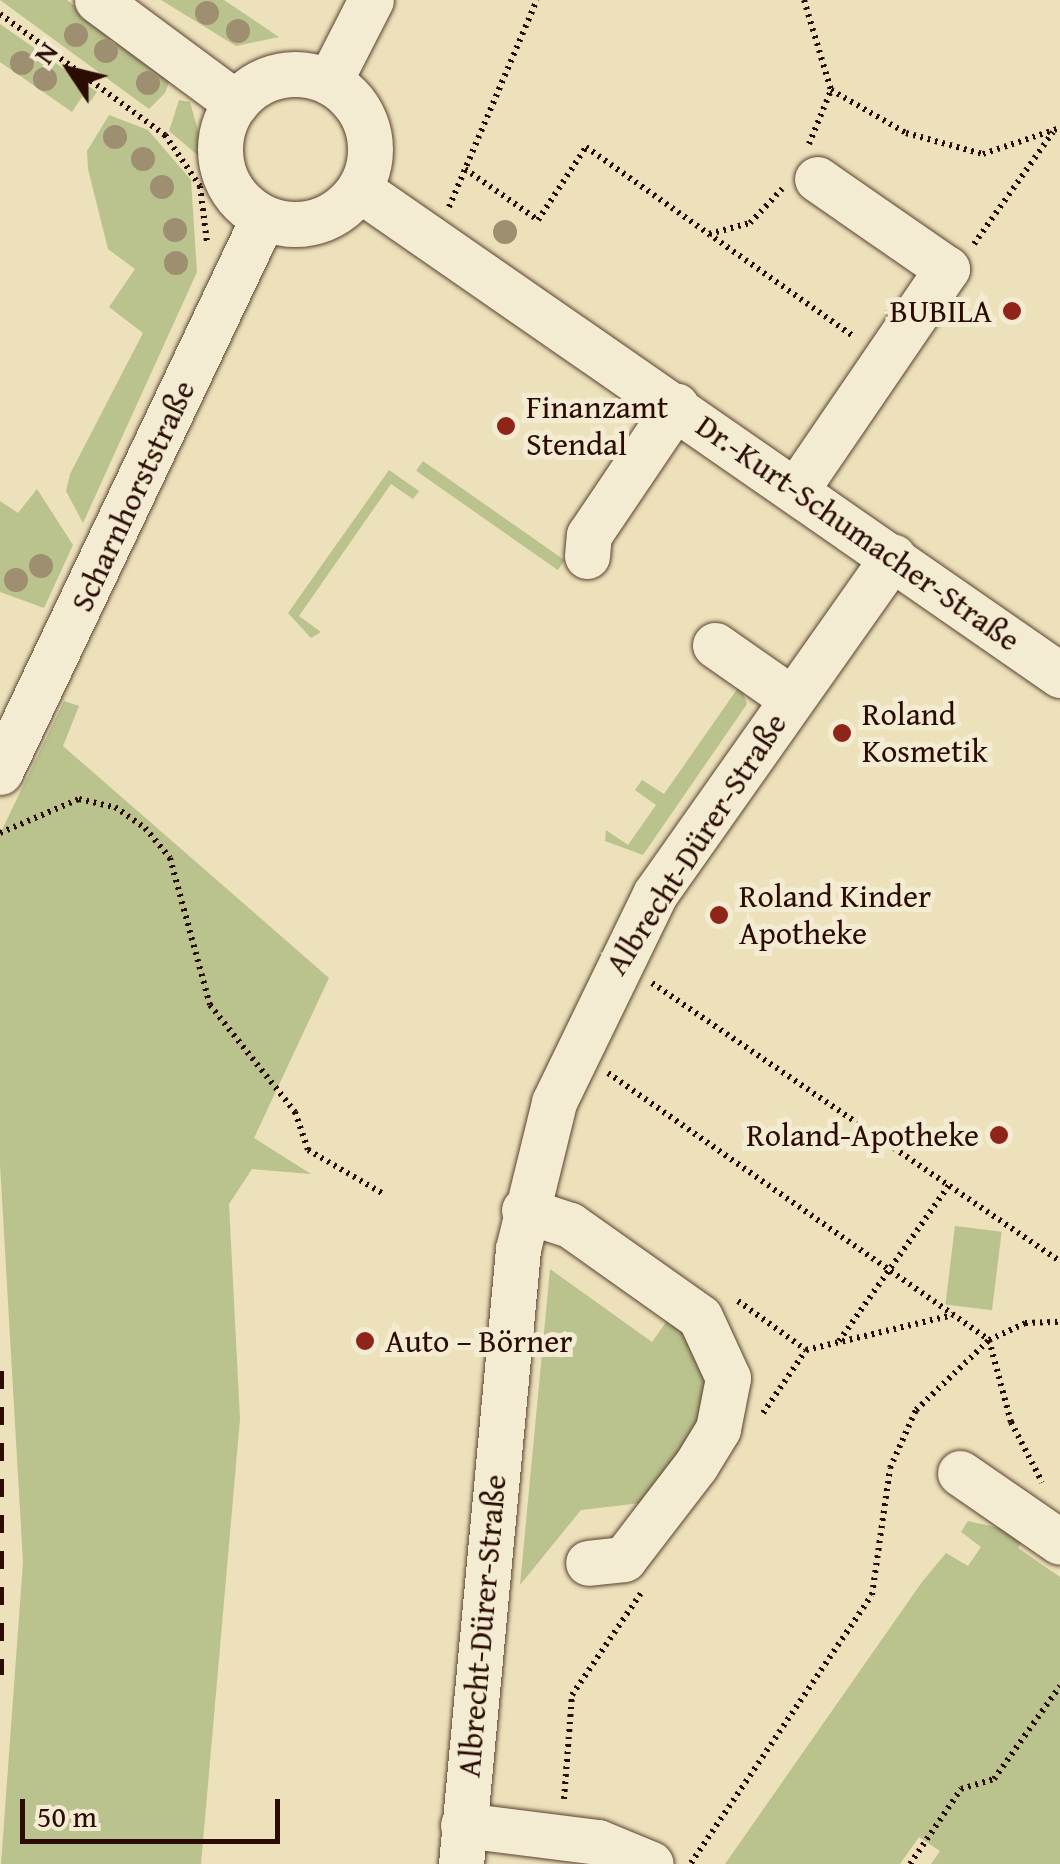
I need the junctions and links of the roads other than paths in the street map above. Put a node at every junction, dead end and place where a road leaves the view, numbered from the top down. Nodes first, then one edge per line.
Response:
1 (97, 0) edge
2 (372, 0) edge
3 (330, 82) junction
4 (236, 102) junction
5 (817, 179) dead end
6 (359, 189) junction
7 (263, 218) junction
8 (676, 406) junction
9 (796, 490) junction
10 (587, 556) dead end
11 (893, 557) junction
12 (716, 646) dead end
13 (1060, 675) edge
14 (791, 698) junction
15 (0, 772) edge
16 (524, 1210) junction
17 (960, 1473) dead end
18 (1050, 1536) edge
19 (588, 1563) dead end
20 (462, 1845) edge
21 (650, 1864) edge

1 - 4 street
2 - 3 street
3 - 4 street
3 - 6 street
4 - 7 street
5 - 9 street
6 - 7 street
6 - 8 street, Dr.-Kurt-Schumacher-Straße
7 - 15 street, Scharnhorststraße
8 - 9 street, Dr.-Kurt-Schumacher-Straße
8 - 10 street
9 - 11 street, Dr.-Kurt-Schumacher-Straße
11 - 13 street, Dr.-Kurt-Schumacher-Straße
11 - 14 street, Albrecht-Dürer-Straße
12 - 14 street
14 - 16 street, Albrecht-Dürer-Straße
16 - 19 street
16 - 20 street, Albrecht-Dürer-Straße
17 - 18 street
20 - 21 street

